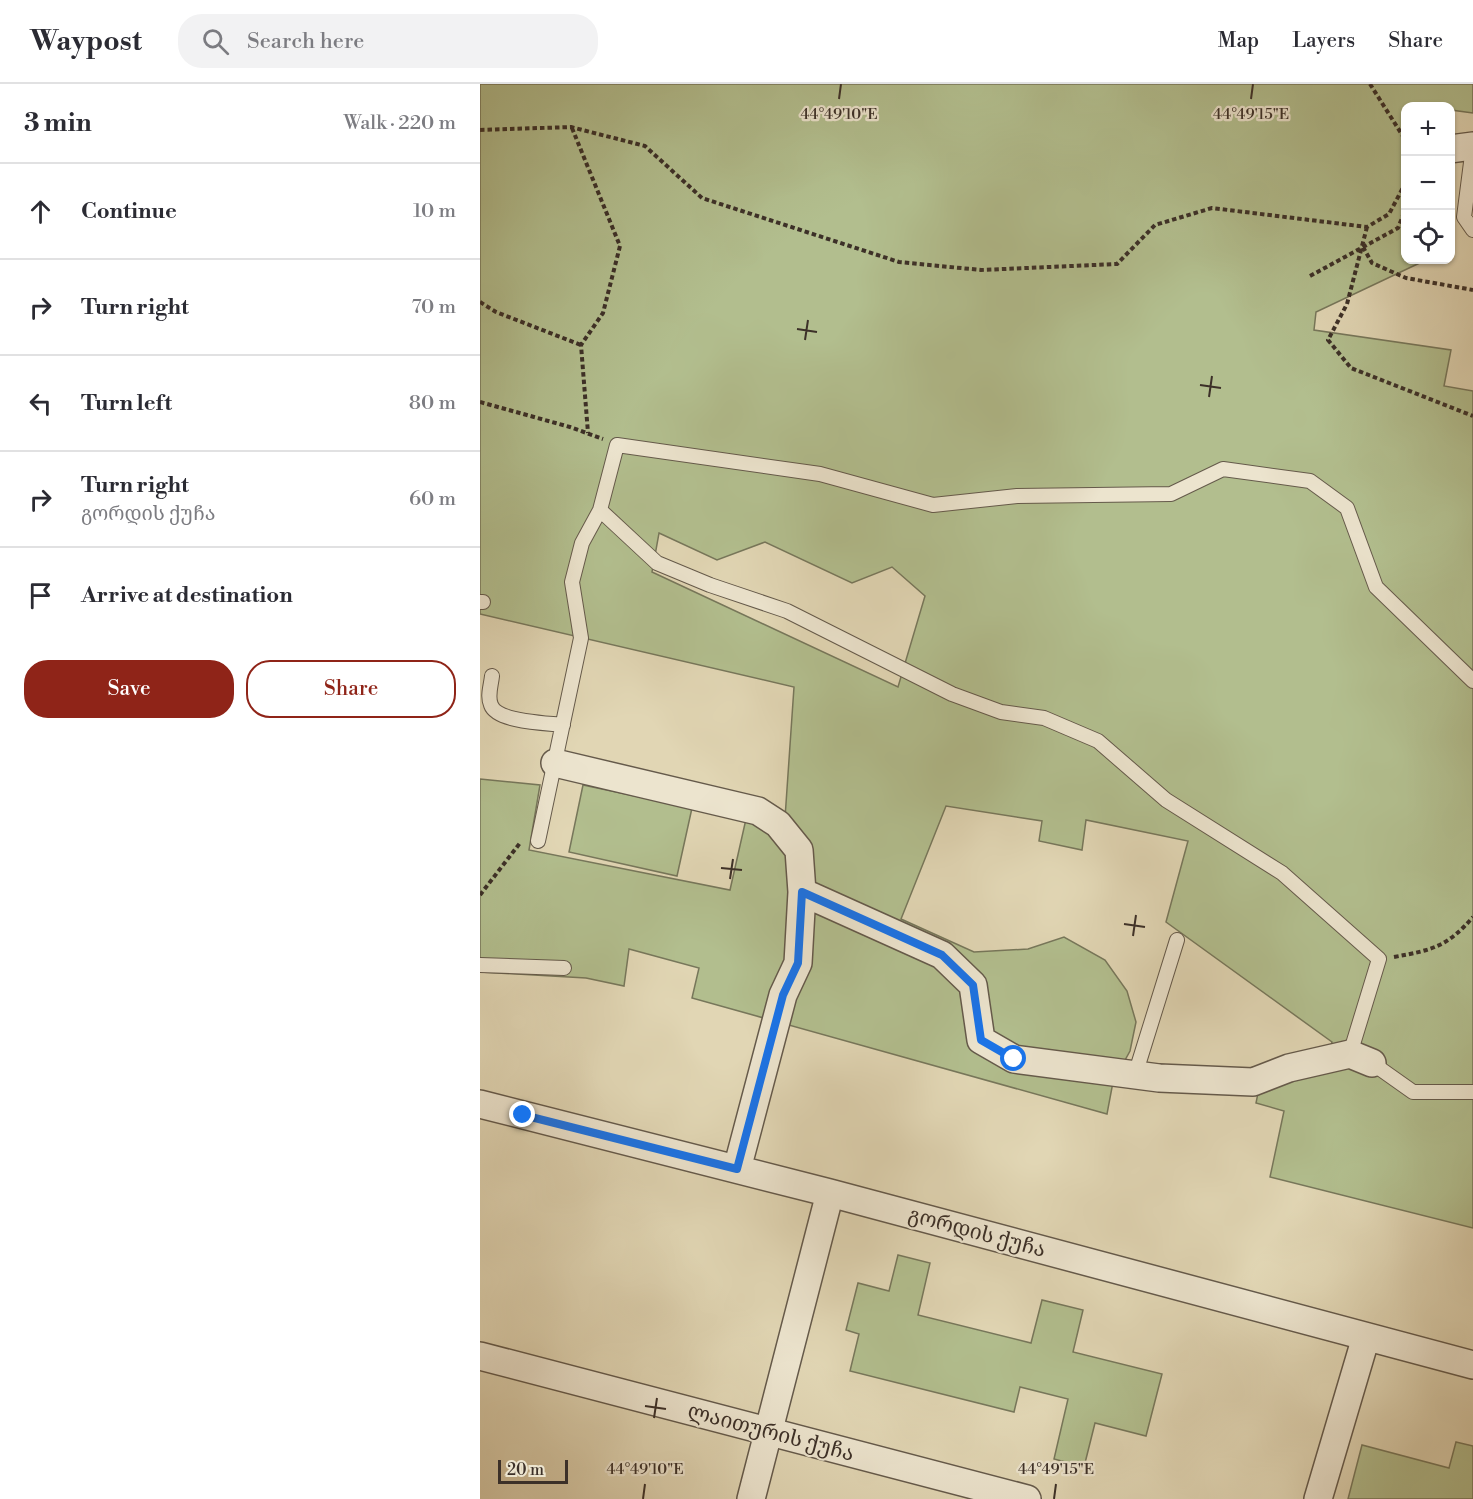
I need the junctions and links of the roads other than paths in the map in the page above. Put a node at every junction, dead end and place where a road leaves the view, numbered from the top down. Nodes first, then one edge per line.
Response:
1 (1473, 147) edge
2 (1455, 149) edge
3 (1473, 230) edge
4 (600, 510) junction
5 (492, 676) dead end
6 (1473, 681) edge
7 (563, 725) junction
8 (555, 763) junction
9 (538, 842) road end
10 (802, 892) junction
11 (1177, 940) dead end
12 (480, 965) edge
13 (564, 968) dead end
14 (1361, 1059) junction
15 (1135, 1075) junction
16 (1473, 1092) edge
17 (480, 1104) edge
18 (737, 1169) junction
19 (830, 1193) junction
20 (1366, 1337) junction
21 (480, 1356) edge
22 (1473, 1365) edge
23 (769, 1431) junction
24 (751, 1499) edge
25 (1027, 1499) edge
26 (1318, 1499) edge

1 - 2 street
1 - 3 lane
4 - 6 lane
4 - 7 lane
4 - 14 lane
5 - 7 lane
7 - 8 lane
8 - 9 lane
8 - 10 street
10 - 15 street
10 - 18 street
11 - 15 lane
12 - 13 lane
14 - 15 street
14 - 16 lane
17 - 18 street, გორდის ქუჩა
18 - 19 street, გორდის ქუჩა
19 - 20 street, გორდის ქუჩა
19 - 23 street
20 - 22 street, გორდის ქუჩა
20 - 26 street
21 - 23 street, ლაითურის ქუჩა
23 - 24 street
23 - 25 street, ლაითურის ქუჩა

